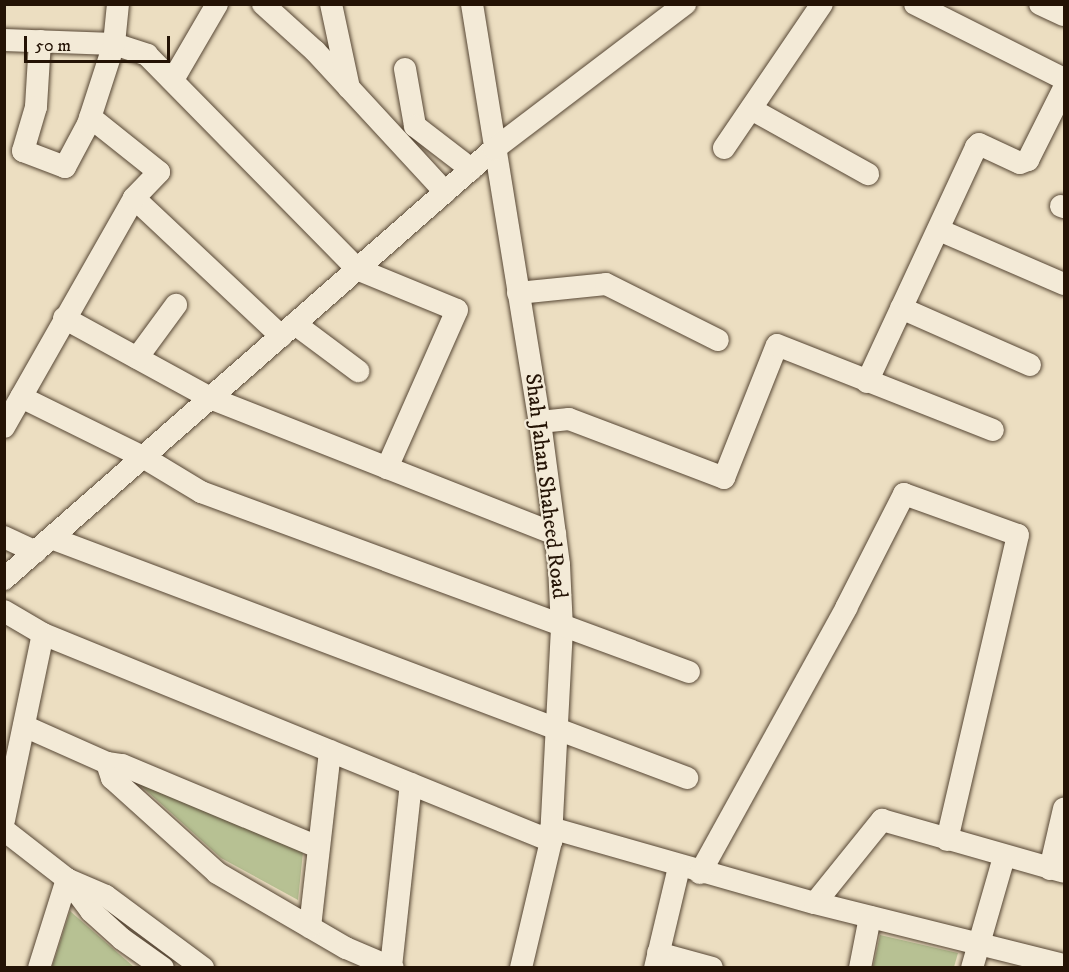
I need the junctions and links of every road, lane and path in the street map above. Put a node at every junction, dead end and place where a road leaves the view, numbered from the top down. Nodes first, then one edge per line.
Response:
1 (118, 4) edge
2 (217, 4) edge
3 (263, 4) edge
4 (331, 4) edge
5 (472, 4) edge
6 (685, 4) edge
7 (822, 4) edge
8 (915, 4) edge
9 (1040, 4) edge
10 (1065, 15) edge
11 (4, 40) edge
12 (40, 41) junction
13 (114, 44) junction
14 (405, 69) dead end
15 (174, 78) junction
16 (1065, 79) edge
17 (349, 88) junction
18 (1065, 88) edge
19 (751, 109) junction
20 (1060, 112) edge
21 (90, 117) junction
22 (724, 148) dead end
23 (494, 149) junction
24 (471, 170) junction
25 (868, 174) dead end
26 (445, 192) junction
27 (134, 198) junction
28 (939, 230) junction
29 (357, 269) junction
30 (1065, 284) edge
31 (518, 293) junction
32 (176, 305) dead end
33 (902, 309) junction
34 (64, 318) junction
35 (288, 330) junction
36 (717, 340) dead end
37 (137, 358) junction
38 (1030, 365) dead end
39 (358, 371) dead end
40 (867, 382) junction
41 (21, 397) junction
42 (210, 398) junction
43 (540, 422) junction
44 (4, 427) edge
45 (993, 430) dead end
46 (143, 457) junction
47 (387, 468) junction
48 (555, 534) junction
49 (4, 537) edge
50 (44, 545) junction
51 (4, 579) edge
52 (4, 611) edge
53 (562, 628) junction
54 (43, 634) junction
55 (689, 672) dead end
56 (24, 726) junction
57 (558, 728) junction
58 (330, 751) junction
59 (107, 764) junction
60 (687, 778) dead end
61 (411, 784) junction
62 (1065, 809) edge
63 (4, 820) edge
64 (4, 830) edge
65 (551, 835) junction
66 (947, 840) junction
67 (318, 847) junction
68 (1004, 857) junction
69 (690, 870) junction
70 (1058, 871) edge
71 (67, 879) junction
72 (814, 903) junction
73 (870, 917) junction
74 (309, 927) junction
75 (977, 944) junction
76 (656, 960) edge
77 (1065, 965) edge
78 (392, 967) edge
79 (39, 968) edge
80 (163, 968) edge
81 (203, 968) edge
82 (521, 968) edge
83 (712, 968) edge
84 (860, 968) edge
85 (972, 968) edge

1 - 13 street
2 - 15 street
3 - 17 street
4 - 17 street
5 - 23 street, Shah Jahan Shaheed Road
6 - 23 street
7 - 19 street
8 - 16 street
9 - 10 street
11 - 12 street
12 - 13 street
12 - 21 street
13 - 15 street
13 - 21 street
14 - 24 street
15 - 29 street
17 - 26 street
18 - 20 street
19 - 22 street
19 - 25 street
20 - 28 street
21 - 27 street
23 - 24 street
23 - 31 street, Shah Jahan Shaheed Road
24 - 26 street
26 - 29 street
27 - 34 street
27 - 35 street
28 - 30 street
28 - 33 street
29 - 35 street
29 - 47 street
31 - 36 street
31 - 43 street, Shah Jahan Shaheed Road
32 - 37 street
33 - 38 street
33 - 40 street
34 - 37 street
34 - 41 street
35 - 39 street
35 - 42 street
37 - 42 street
40 - 43 street
40 - 45 street
41 - 44 street
41 - 46 street
42 - 46 street
42 - 47 street
43 - 48 street, Shah Jahan Shaheed Road
46 - 50 street
46 - 53 street
47 - 48 street
48 - 53 street, Shah Jahan Shaheed Road
49 - 50 street
50 - 51 street
50 - 57 street
52 - 54 street
53 - 55 street
53 - 57 street, Shah Jahan Shaheed Road
54 - 56 street
54 - 58 street
56 - 59 street
56 - 63 street
57 - 60 street
57 - 65 street, Shah Jahan Shaheed Road
58 - 61 street
58 - 67 street
59 - 67 street
59 - 74 street
61 - 65 street
61 - 78 street
62 - 70 street
64 - 71 street
65 - 69 street
65 - 82 street, Shah Jahan Shaheed Road
66 - 68 street
66 - 69 street
66 - 72 street
67 - 74 street
68 - 70 street
68 - 75 street
69 - 72 street
69 - 76 street
71 - 79 street
71 - 80 street
71 - 81 street
72 - 73 street
73 - 75 street
73 - 84 street
74 - 78 street
75 - 77 street
75 - 85 street
76 - 83 street

